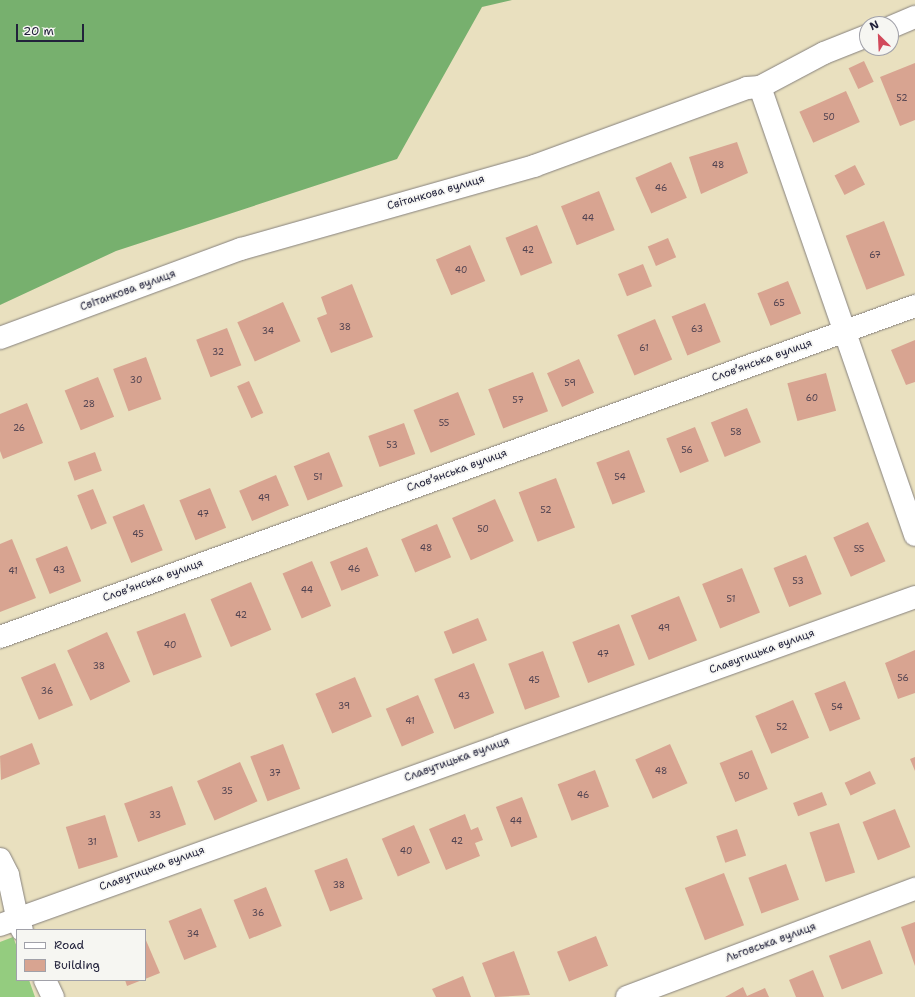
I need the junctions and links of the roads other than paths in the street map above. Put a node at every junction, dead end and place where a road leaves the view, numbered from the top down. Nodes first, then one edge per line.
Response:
1 (915, 17) edge
2 (899, 24) edge
3 (859, 39) edge
4 (760, 87) junction
5 (915, 306) edge
6 (845, 331) junction
7 (0, 338) edge
8 (915, 535) edge
9 (915, 597) edge
10 (0, 637) edge
11 (0, 859) edge
12 (915, 889) edge
13 (13, 924) edge
14 (45, 981) edge
15 (53, 997) edge
16 (627, 997) edge

1 - 2 street
3 - 4 street, Світанкова вулиця
4 - 6 street
4 - 7 street, Світанкова вулиця
5 - 6 street, Словʼянська вулиця
6 - 8 street
6 - 10 street, Словʼянська вулиця
9 - 13 street, Славутицька вулиця
11 - 13 street
12 - 16 street, Льговська вулиця
14 - 15 street

